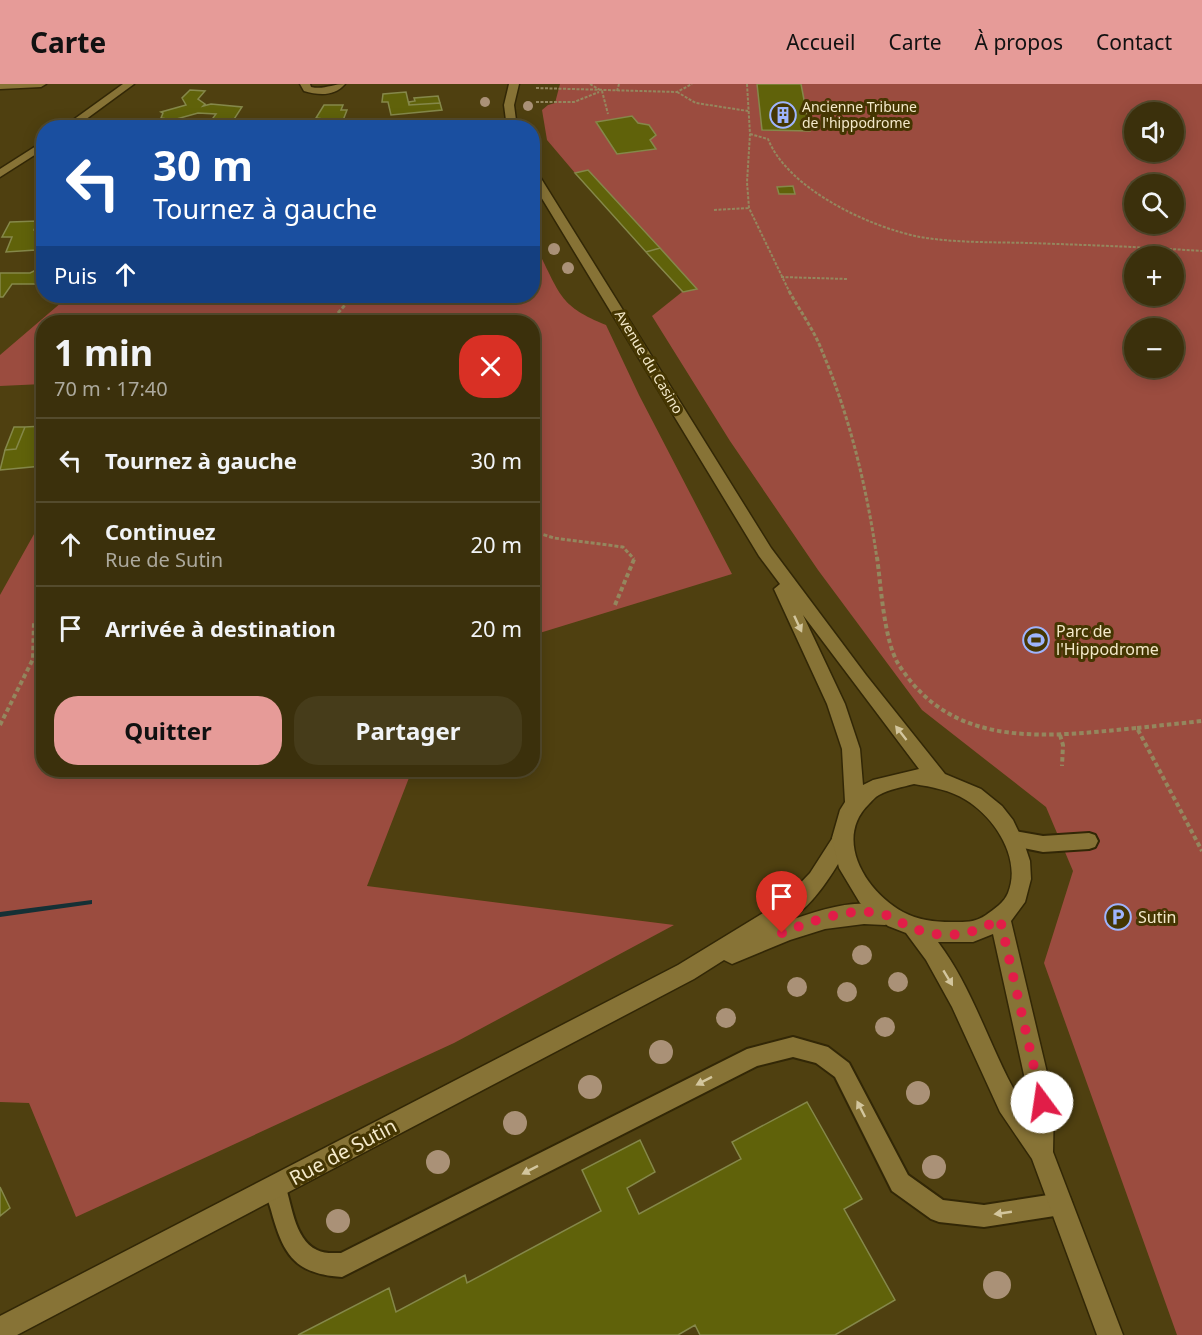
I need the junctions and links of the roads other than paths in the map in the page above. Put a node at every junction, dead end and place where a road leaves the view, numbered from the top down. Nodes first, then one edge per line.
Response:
1 (41, 84) edge
2 (129, 84) edge
3 (305, 84) edge
4 (340, 84) edge
5 (514, 84) edge
6 (0, 86) edge
7 (78, 120) edge
8 (511, 120) edge
9 (36, 149) edge
10 (0, 174) edge
11 (540, 185) edge
12 (765, 552) junction
13 (938, 779) junction
14 (855, 802) junction
15 (1014, 839) junction
16 (842, 840) junction
17 (1089, 841) dead end
18 (885, 915) junction
19 (1000, 919) junction
20 (915, 929) junction
21 (686, 972) junction
22 (1041, 1152) junction
23 (275, 1187) junction
24 (1060, 1204) junction
25 (0, 1330) edge
26 (1110, 1335) edge

1 - 6 street
2 - 7 street
3 - 4 street
5 - 8 street
9 - 10 street
11 - 12 street, Avenue du Casino
13 -> 12 street
12 -> 14 street
13 - 14 street
13 - 15 street
14 - 16 street
15 - 17 lane
15 - 19 street
16 - 18 street
16 - 21 street, Rue de Sutin
18 - 20 street
18 - 21 street, Rue de Sutin
19 - 20 street
19 - 22 street
20 -> 22 street
21 - 23 street, Rue de Sutin
22 - 24 street
24 -> 23 lane
23 - 25 street, Rue de Sutin
24 - 26 street

